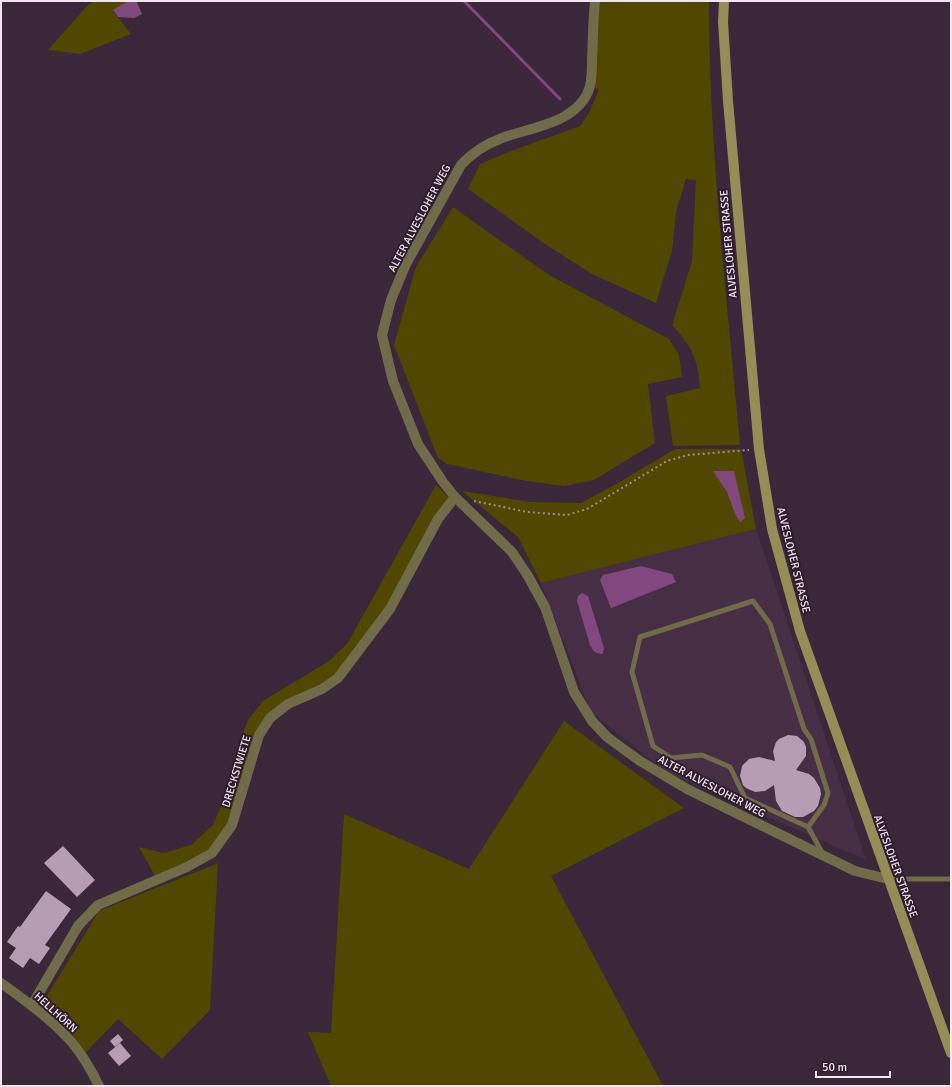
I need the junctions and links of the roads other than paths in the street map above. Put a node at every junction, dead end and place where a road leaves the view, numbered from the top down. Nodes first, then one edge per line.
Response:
1 (595, 1) edge
2 (724, 1) edge
3 (455, 497) junction
4 (808, 827) junction
5 (825, 857) junction
6 (888, 879) junction
7 (951, 880) edge
8 (1, 983) edge
9 (32, 1005) junction
10 (951, 1053) edge
11 (99, 1086) edge

1 - 3 street, ALTER ALVESLOHER WEG
2 - 6 main road, ALVESLOHER STRASSE
3 - 5 street, ALTER ALVESLOHER WEG
3 - 9 street, DRECKSTWIETE
4 - 4 lane
4 - 5 lane
5 - 6 street, ALTER ALVESLOHER WEG
6 - 7 lane
6 - 10 main road, ALVESLOHER STRASSE
8 - 9 street, HELLHÖRN
9 - 11 street, HELLHÖRN

